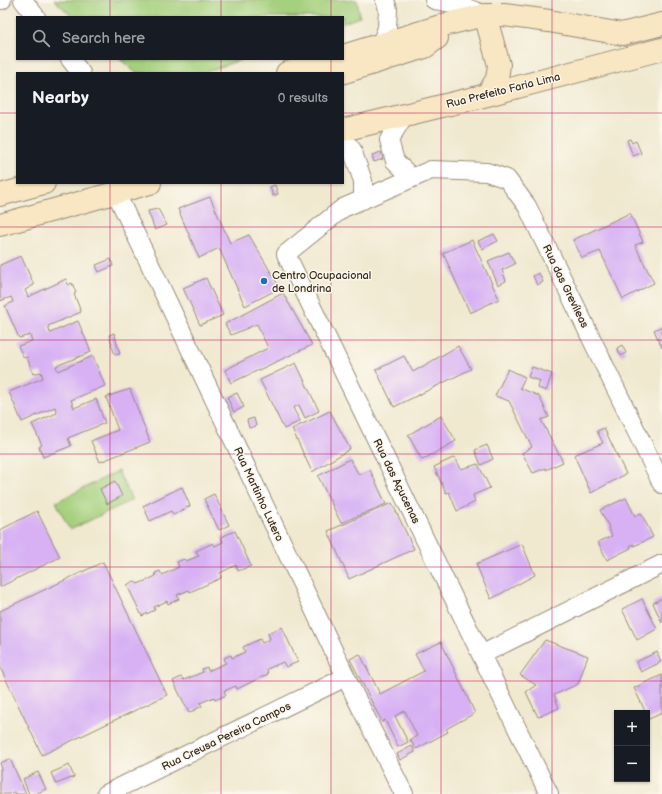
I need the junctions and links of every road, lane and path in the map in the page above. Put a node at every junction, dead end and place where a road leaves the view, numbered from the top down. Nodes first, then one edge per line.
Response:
1 (23, 0) edge
2 (385, 0) edge
3 (434, 0) edge
4 (486, 15) junction
5 (35, 16) edge
6 (447, 24) junction
7 (662, 24) edge
8 (381, 44) junction
9 (662, 49) edge
10 (344, 56) edge
11 (71, 60) edge
12 (329, 60) edge
13 (80, 72) edge
14 (290, 72) edge
15 (344, 72) edge
16 (487, 95) junction
17 (405, 114) junction
18 (344, 130) edge
19 (344, 139) edge
20 (412, 178) junction
21 (40, 184) edge
22 (147, 184) edge
23 (116, 193) junction
24 (0, 194) edge
25 (363, 200) junction
26 (0, 225) edge
27 (662, 484) edge
28 (662, 564) edge
29 (481, 655) junction
30 (346, 677) junction
31 (106, 794) edge
32 (404, 794) edge
33 (549, 794) edge

1 - 5 street
2 - 8 street
3 - 4 street
4 - 6 main road
4 - 7 main road
4 - 16 main road
6 - 8 main road
6 - 15 main road
8 - 10 main road
9 - 16 main road, Rua Prefeito Faria Lima
11 - 13 street
12 - 14 main road
16 - 17 main road, Rua Prefeito Faria Lima
17 - 18 main road, Rua Prefeito Faria Lima
17 - 20 street
19 - 25 street
20 - 25 street, Rua das Grevíleas
20 - 27 street, Rua das Grevíleas
21 - 24 main road
22 - 23 main road
23 - 26 main road
23 - 30 street, Rua Martinho Lutero
25 - 29 street, Rua das Açucenas
28 - 29 street
29 - 33 street, Rua das Açucenas
30 - 31 street, Rua Creusa Pereira Campos
30 - 32 street, Rua Martinho Lutero

